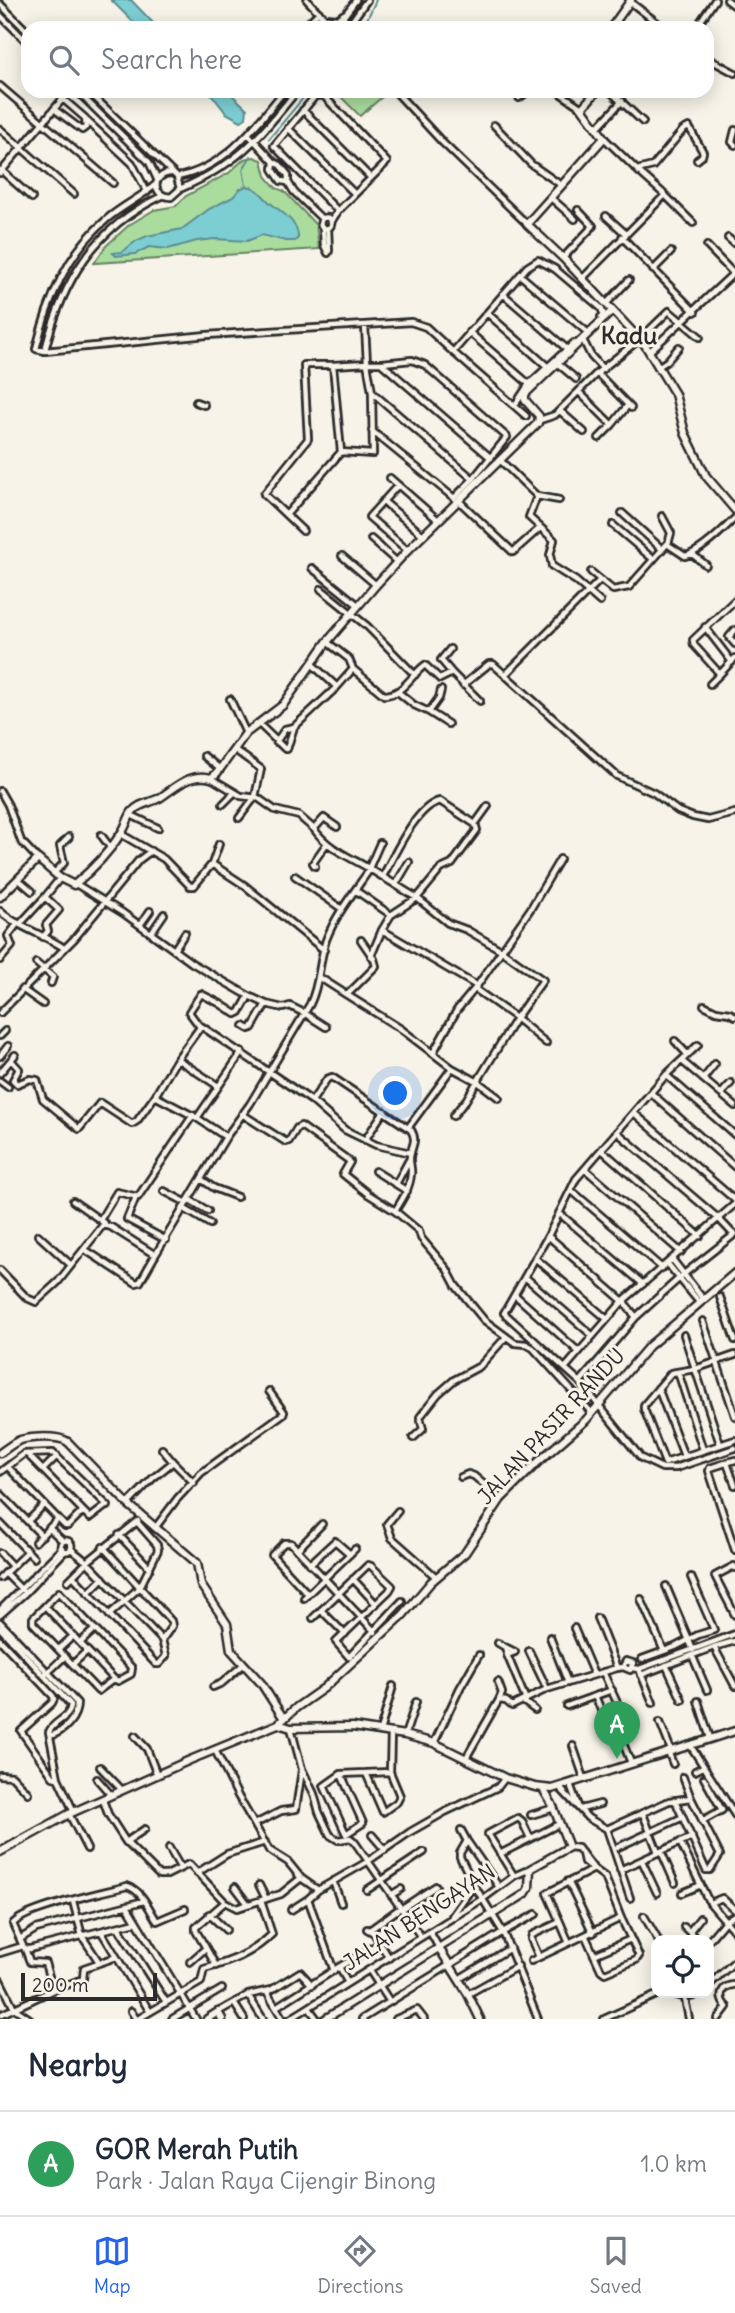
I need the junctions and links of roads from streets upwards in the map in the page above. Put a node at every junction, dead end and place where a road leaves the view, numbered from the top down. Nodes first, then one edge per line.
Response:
1 (307, 0) edge
2 (356, 0) edge
3 (367, 0) edge
4 (630, 0) edge
5 (715, 0) edge
6 (727, 0) edge
7 (0, 4) edge
8 (735, 6) edge
9 (349, 10) junction
10 (321, 14) junction
11 (0, 15) edge
12 (312, 21) edge
13 (316, 21) edge
14 (327, 21) edge
15 (340, 21) edge
16 (353, 21) edge
17 (616, 21) edge
18 (656, 21) edge
19 (701, 21) edge
20 (21, 25) edge
21 (21, 36) edge
22 (714, 62) edge
23 (735, 73) edge
24 (0, 86) edge
25 (63, 98) edge
26 (65, 98) edge
27 (84, 98) edge
28 (95, 98) edge
29 (278, 98) edge
30 (290, 98) edge
31 (313, 98) edge
32 (326, 98) edge
33 (401, 98) edge
34 (567, 98) edge
35 (591, 98) edge
36 (618, 98) edge
37 (622, 101) junction
38 (582, 108) junction
39 (54, 109) junction
40 (303, 110) junction
41 (87, 121) junction
42 (42, 122) junction
43 (119, 122) junction
44 (643, 122) dead end
45 (494, 125) dead end
46 (114, 127) junction
47 (288, 128) junction
48 (597, 128) junction
49 (0, 129) edge
50 (735, 130) edge
51 (249, 135) junction
52 (604, 138) junction
53 (255, 142) junction
54 (735, 145) edge
55 (22, 147) junction
56 (697, 160) dead end
57 (638, 170) junction
58 (1, 172) edge
59 (171, 173) junction
60 (177, 177) junction
61 (371, 178) junction
62 (156, 182) junction
63 (113, 183) dead end
64 (561, 185) junction
65 (180, 189) junction
66 (147, 192) junction
67 (74, 194) dead end
68 (355, 194) junction
69 (665, 195) junction
70 (162, 196) junction
71 (550, 197) junction
72 (33, 198) dead end
73 (578, 210) dead end
74 (338, 211) junction
75 (606, 216) dead end
76 (327, 219) junction
77 (575, 219) dead end
78 (693, 223) dead end
79 (527, 224) junction
80 (624, 236) junction
81 (728, 238) dead end
82 (735, 244) edge
83 (706, 246) dead end
84 (671, 252) dead end
85 (563, 258) junction
86 (653, 270) junction
87 (734, 273) edge
88 (520, 275) junction
89 (582, 279) junction
90 (629, 280) dead end
91 (503, 294) junction
92 (606, 304) junction
93 (612, 311) junction
94 (695, 312) junction
95 (487, 313) junction
96 (684, 322) junction
97 (365, 326) junction
98 (469, 332) junction
99 (587, 332) junction
100 (700, 337) dead end
101 (640, 339) junction
102 (583, 340) junction
103 (679, 348) dead end
104 (567, 349) junction
105 (45, 351) junction
106 (453, 352) junction
107 (650, 352) junction
108 (557, 362) junction
109 (367, 363) junction
110 (381, 363) junction
111 (332, 365) junction
112 (548, 366) junction
113 (658, 367) junction
114 (603, 369) junction
115 (597, 373) junction
116 (576, 379) dead end
117 (529, 384) junction
118 (372, 392) junction
119 (579, 392) junction
120 (196, 402) dead end
121 (204, 405) dead end
122 (515, 405) junction
123 (559, 411) junction
124 (526, 416) dead end
125 (540, 420) junction
126 (612, 425) junction
127 (372, 431) junction
128 (584, 432) dead end
129 (599, 438) dead end
130 (341, 452) junction
131 (491, 457) junction
132 (500, 460) junction
133 (390, 478) dead end
134 (473, 479) junction
135 (398, 485) junction
136 (537, 496) junction
137 (458, 500) junction
138 (559, 500) dead end
139 (383, 501) junction
140 (735, 510) edge
141 (622, 513) dead end
142 (286, 515) junction
143 (662, 516) dead end
144 (735, 518) edge
145 (438, 520) junction
146 (613, 525) dead end
147 (540, 528) junction
148 (303, 531) dead end
149 (423, 536) junction
150 (371, 539) dead end
151 (668, 544) junction
152 (662, 549) junction
153 (408, 550) junction
154 (692, 554) junction
155 (342, 556) dead end
156 (653, 559) junction
157 (397, 562) junction
158 (706, 565) dead end
159 (312, 568) dead end
160 (592, 572) dead end
161 (600, 580) junction
162 (376, 584) junction
163 (321, 589) dead end
164 (588, 591) junction
165 (735, 600) edge
166 (600, 602) dead end
167 (358, 605) junction
168 (350, 612) junction
169 (705, 627) junction
170 (735, 630) edge
171 (327, 642) junction
172 (735, 644) edge
173 (450, 649) dead end
174 (734, 660) edge
175 (313, 664) junction
176 (353, 669) junction
177 (452, 673) junction
178 (506, 674) junction
179 (720, 674) junction
180 (415, 675) junction
181 (710, 684) dead end
182 (463, 685) junction
183 (337, 687) junction
184 (441, 690) dead end
185 (398, 692) junction
186 (230, 699) dead end
187 (480, 701) dead end
188 (429, 712) junction
189 (258, 723) junction
190 (448, 724) dead end
191 (294, 727) junction
192 (246, 733) junction
193 (275, 742) junction
194 (235, 750) junction
195 (205, 756) dead end
196 (220, 769) junction
197 (211, 778) junction
198 (0, 791) edge
199 (234, 793) junction
200 (256, 797) junction
201 (223, 804) dead end
202 (488, 806) dead end
203 (735, 813) edge
204 (131, 815) junction
205 (239, 818) dead end
206 (475, 824) junction
207 (337, 827) dead end
208 (158, 828) dead end
209 (314, 829) junction
210 (121, 834) junction
211 (101, 835) dead end
212 (69, 837) dead end
213 (327, 843) junction
214 (380, 843) dead end
215 (219, 844) dead end
216 (110, 847) junction
217 (151, 851) junction
218 (38, 859) junction
219 (560, 859) dead end
220 (409, 862) dead end
221 (212, 864) junction
222 (315, 866) dead end
223 (369, 868) junction
224 (57, 876) junction
225 (295, 876) dead end
226 (383, 876) junction
227 (18, 878) junction
228 (76, 884) junction
229 (396, 884) junction
230 (355, 890) junction
231 (32, 891) dead end
232 (0, 897) edge
233 (45, 897) junction
234 (417, 898) junction
235 (104, 902) junction
236 (342, 909) junction
237 (0, 911) edge
238 (150, 911) dead end
239 (164, 915) dead end
240 (391, 915) junction
241 (19, 924) junction
242 (140, 925) junction
243 (382, 930) junction
244 (151, 933) junction
245 (185, 933) dead end
246 (43, 937) junction
247 (360, 940) dead end
248 (64, 948) junction
249 (174, 950) junction
250 (501, 950) junction
251 (324, 951) junction
252 (371, 956) junction
253 (0, 960) edge
254 (36, 963) dead end
255 (44, 968) junction
256 (319, 978) junction
257 (51, 983) dead end
258 (476, 987) junction
259 (22, 989) junction
260 (347, 995) junction
261 (249, 996) junction
262 (43, 1004) dead end
263 (266, 1004) junction
264 (704, 1005) dead end
265 (0, 1013) edge
266 (304, 1013) junction
267 (735, 1016) edge
268 (516, 1018) junction
269 (244, 1026) dead end
270 (200, 1027) junction
271 (326, 1027) dead end
272 (5, 1031) dead end
273 (0, 1036) edge
274 (675, 1041) dead end
275 (546, 1043) dead end
276 (698, 1045) dead end
277 (8, 1046) dead end
278 (242, 1052) junction
279 (433, 1053) junction
280 (688, 1055) junction
281 (0, 1056) edge
282 (177, 1059) junction
283 (682, 1061) junction
284 (715, 1064) dead end
285 (452, 1068) junction
286 (270, 1072) junction
287 (0, 1073) edge
288 (666, 1075) junction
289 (703, 1079) junction
290 (0, 1081) edge
291 (478, 1082) junction
292 (731, 1083) dead end
293 (218, 1086) junction
294 (8, 1087) dead end
295 (651, 1093) junction
296 (721, 1094) junction
297 (155, 1096) junction
298 (499, 1098) dead end
299 (312, 1101) junction
300 (735, 1106) edge
301 (384, 1111) junction
302 (634, 1113) junction
303 (242, 1114) junction
304 (195, 1116) junction
305 (453, 1116) dead end
306 (408, 1128) junction
307 (617, 1132) junction
308 (735, 1135) edge
309 (226, 1137) junction
310 (365, 1140) junction
311 (601, 1150) junction
312 (410, 1156) junction
313 (735, 1167) edge
314 (585, 1169) junction
315 (375, 1171) dead end
316 (201, 1179) junction
317 (396, 1184) junction
318 (571, 1190) junction
319 (164, 1191) dead end
320 (407, 1191) junction
321 (136, 1197) junction
322 (237, 1197) dead end
323 (73, 1201) dead end
324 (735, 1202) edge
325 (187, 1203) junction
326 (208, 1211) dead end
327 (395, 1211) junction
328 (559, 1213) junction
329 (719, 1219) junction
330 (100, 1220) junction
331 (106, 1224) junction
332 (210, 1224) dead end
333 (734, 1234) edge
334 (38, 1235) dead end
335 (548, 1236) junction
336 (700, 1236) junction
337 (166, 1240) junction
338 (85, 1249) junction
339 (681, 1252) junction
340 (156, 1254) junction
341 (535, 1258) junction
342 (670, 1261) junction
343 (71, 1265) junction
344 (662, 1268) junction
345 (0, 1270) edge
346 (735, 1273) edge
347 (682, 1276) junction
348 (525, 1277) junction
349 (643, 1284) junction
350 (514, 1295) junction
351 (720, 1297) dead end
352 (623, 1301) junction
353 (701, 1301) junction
354 (636, 1317) junction
355 (607, 1319) junction
356 (703, 1321) dead end
357 (684, 1335) dead end
358 (593, 1336) junction
359 (506, 1337) junction
360 (735, 1340) edge
361 (579, 1352) junction
362 (735, 1355) edge
363 (716, 1362) junction
364 (566, 1367) junction
365 (695, 1369) junction
366 (677, 1372) junction
367 (580, 1382) junction
368 (658, 1388) junction
369 (269, 1391) dead end
370 (598, 1406) junction
371 (592, 1413) junction
372 (735, 1416) edge
373 (413, 1438) dead end
374 (735, 1440) edge
375 (720, 1444) junction
376 (735, 1448) edge
377 (162, 1449) dead end
378 (703, 1450) junction
379 (0, 1453) edge
380 (27, 1454) junction
381 (57, 1456) junction
382 (684, 1456) junction
383 (735, 1460) edge
384 (173, 1462) junction
385 (727, 1463) junction
386 (8, 1467) junction
387 (43, 1470) junction
388 (0, 1472) edge
389 (461, 1477) dead end
390 (194, 1483) junction
391 (735, 1485) edge
392 (0, 1493) edge
393 (502, 1499) junction
394 (128, 1504) junction
395 (44, 1505) junction
396 (83, 1511) junction
397 (398, 1511) dead end
398 (58, 1519) junction
399 (27, 1521) junction
400 (0, 1523) edge
401 (322, 1524) dead end
402 (49, 1528) junction
403 (155, 1528) junction
404 (733, 1532) edge
405 (119, 1535) junction
406 (42, 1536) junction
407 (36, 1542) dead end
408 (63, 1542) junction
409 (103, 1548) junction
410 (355, 1549) dead end
411 (66, 1550) junction
412 (297, 1550) junction
413 (735, 1550) edge
414 (28, 1551) junction
415 (0, 1553) edge
416 (350, 1555) junction
417 (34, 1558) dead end
418 (87, 1562) junction
419 (310, 1563) junction
420 (12, 1566) junction
421 (735, 1567) edge
422 (150, 1568) junction
423 (5, 1573) junction
424 (73, 1576) junction
425 (436, 1577) junction
426 (691, 1577) dead end
427 (0, 1578) edge
428 (103, 1578) junction
429 (324, 1579) junction
430 (353, 1579) junction
431 (68, 1581) dead end
432 (666, 1586) dead end
433 (140, 1587) junction
434 (24, 1592) junction
435 (88, 1593) junction
436 (309, 1594) junction
437 (338, 1594) junction
438 (304, 1598) dead end
439 (641, 1599) dead end
440 (124, 1601) junction
441 (402, 1601) dead end
442 (376, 1604) junction
443 (45, 1606) junction
444 (321, 1610) junction
445 (0, 1613) edge
446 (109, 1615) junction
447 (735, 1615) edge
448 (313, 1618) dead end
449 (362, 1618) junction
450 (597, 1618) dead end
451 (0, 1622) edge
452 (0, 1628) edge
453 (574, 1628) dead end
454 (95, 1629) junction
455 (345, 1633) junction
456 (377, 1634) junction
457 (735, 1634) edge
458 (73, 1636) junction
459 (550, 1637) dead end
460 (690, 1638) junction
461 (0, 1640) edge
462 (162, 1640) junction
463 (735, 1641) edge
464 (498, 1643) dead end
465 (80, 1644) junction
466 (713, 1645) junction
467 (59, 1649) junction
468 (88, 1651) junction
469 (529, 1651) dead end
470 (664, 1651) junction
471 (692, 1653) junction
472 (479, 1655) dead end
473 (65, 1656) junction
474 (642, 1659) dead end
475 (73, 1664) junction
476 (244, 1664) junction
477 (666, 1665) junction
478 (620, 1667) junction
479 (636, 1668) junction
480 (603, 1672) junction
481 (45, 1675) junction
482 (594, 1675) junction
483 (641, 1675) junction
484 (114, 1679) junction
485 (498, 1682) dead end
486 (568, 1683) junction
487 (393, 1686) dead end
488 (735, 1686) edge
489 (213, 1687) dead end
490 (547, 1689) junction
491 (611, 1690) junction
492 (707, 1690) dead end
493 (537, 1694) junction
494 (595, 1696) junction
495 (503, 1700) junction
496 (682, 1700) dead end
497 (524, 1701) junction
498 (698, 1701) dead end
499 (416, 1702) dead end
500 (653, 1703) dead end
501 (73, 1704) junction
502 (529, 1706) junction
503 (568, 1706) dead end
504 (535, 1710) dead end
505 (281, 1721) junction
506 (660, 1722) dead end
507 (291, 1728) junction
508 (380, 1731) junction
509 (735, 1731) edge
510 (391, 1732) junction
511 (619, 1733) dead end
512 (405, 1735) junction
513 (50, 1736) junction
514 (135, 1736) dead end
515 (709, 1738) junction
516 (434, 1743) junction
517 (689, 1744) junction
518 (573, 1746) dead end
519 (215, 1750) junction
520 (669, 1750) junction
521 (466, 1758) junction
522 (631, 1763) junction
523 (673, 1764) dead end
524 (100, 1767) dead end
525 (703, 1767) junction
526 (302, 1769) junction
527 (695, 1771) dead end
528 (390, 1772) junction
529 (366, 1773) junction
530 (341, 1774) junction
531 (0, 1775) edge
532 (157, 1776) junction
533 (683, 1777) dead end
534 (58, 1778) junction
535 (505, 1778) junction
536 (704, 1778) dead end
537 (97, 1779) dead end
538 (585, 1779) junction
539 (570, 1784) junction
540 (543, 1788) junction
541 (560, 1788) junction
542 (552, 1789) junction
543 (122, 1790) junction
544 (28, 1793) dead end
545 (112, 1796) junction
546 (691, 1798) junction
547 (103, 1800) junction
548 (675, 1800) junction
549 (600, 1804) dead end
550 (553, 1806) junction
551 (579, 1808) junction
552 (71, 1813) junction
553 (643, 1814) junction
554 (531, 1815) dead end
555 (735, 1815) edge
556 (683, 1817) junction
557 (702, 1821) junction
558 (559, 1824) junction
559 (255, 1825) junction
560 (145, 1829) dead end
561 (607, 1829) junction
562 (461, 1830) dead end
563 (650, 1833) junction
564 (372, 1835) dead end
565 (692, 1837) junction
566 (530, 1838) junction
567 (467, 1841) junction
568 (126, 1842) junction
569 (265, 1842) junction
570 (680, 1842) junction
571 (569, 1847) junction
572 (169, 1848) dead end
573 (87, 1849) dead end
574 (614, 1849) junction
575 (385, 1850) junction
576 (660, 1851) junction
577 (0, 1852) edge
578 (424, 1852) dead end
579 (500, 1854) junction
580 (642, 1861) junction
581 (367, 1862) junction
582 (180, 1867) junction
583 (530, 1869) junction
584 (594, 1869) junction
585 (620, 1870) junction
586 (197, 1873) junction
587 (514, 1876) junction
588 (301, 1878) junction
589 (332, 1881) junction
590 (382, 1881) junction
591 (568, 1881) junction
592 (675, 1883) dead end
593 (259, 1885) dead end
594 (474, 1885) junction
595 (701, 1885) junction
596 (436, 1886) dead end
597 (235, 1887) dead end
598 (499, 1887) junction
599 (401, 1889) dead end
600 (318, 1890) junction
601 (367, 1890) dead end
602 (657, 1893) dead end
603 (682, 1893) dead end
604 (391, 1895) junction
605 (484, 1898) junction
606 (630, 1898) dead end
607 (308, 1899) junction
608 (263, 1900) junction
609 (708, 1900) dead end
610 (73, 1901) junction
611 (144, 1901) junction
612 (225, 1902) junction
613 (341, 1903) dead end
614 (248, 1905) junction
615 (127, 1906) junction
616 (400, 1908) junction
617 (185, 1909) dead end
618 (291, 1910) dead end
619 (735, 1912) edge
620 (492, 1913) junction
621 (209, 1914) junction
622 (536, 1914) dead end
623 (644, 1916) dead end
624 (451, 1917) junction
625 (621, 1918) junction
626 (700, 1918) dead end
627 (77, 1919) junction
628 (725, 1921) junction
629 (136, 1922) junction
630 (560, 1922) junction
631 (118, 1927) junction
632 (684, 1927) dead end
633 (226, 1930) dead end
634 (101, 1931) junction
635 (430, 1932) junction
636 (503, 1932) junction
637 (689, 1932) junction
638 (593, 1933) junction
639 (735, 1933) edge
640 (655, 1935) edge
641 (692, 1935) edge
642 (713, 1935) edge
643 (82, 1936) junction
644 (421, 1937) junction
645 (586, 1937) junction
646 (20, 1939) junction
647 (631, 1939) junction
648 (380, 1943) junction
649 (569, 1943) junction
650 (24, 1948) junction
651 (206, 1948) junction
652 (439, 1948) junction
653 (510, 1948) junction
654 (0, 1953) edge
655 (594, 1955) junction
656 (116, 1957) junction
657 (389, 1958) junction
658 (539, 1958) junction
659 (531, 1961) dead end
660 (735, 1961) edge
661 (99, 1962) junction
662 (190, 1962) dead end
663 (449, 1964) junction
664 (216, 1965) junction
665 (518, 1966) junction
666 (336, 1969) junction
667 (369, 1970) junction
668 (459, 1979) junction
669 (731, 1979) dead end
670 (0, 1980) edge
671 (714, 1980) edge
672 (348, 1983) junction
673 (312, 1985) junction
674 (379, 1986) junction
675 (734, 1986) edge
676 (222, 1989) dead end
677 (53, 1990) junction
678 (266, 1991) junction
679 (180, 1993) junction
680 (468, 1994) junction
681 (248, 1995) junction
682 (692, 1998) edge
683 (685, 1999) junction
684 (166, 2002) junction
685 (390, 2002) junction
686 (234, 2003) junction
687 (276, 2007) junction
688 (727, 2007) junction
689 (15, 2008) junction
690 (189, 2008) junction
691 (309, 2008) junction
692 (131, 2011) dead end
693 (150, 2012) junction
694 (735, 2013) edge
695 (0, 2015) edge
696 (220, 2015) edge
697 (30, 2019) edge
698 (137, 2019) edge
699 (172, 2019) edge
700 (196, 2019) edge
701 (206, 2019) edge
702 (244, 2019) edge
703 (263, 2019) edge
704 (284, 2019) edge
705 (290, 2019) edge
706 (317, 2019) edge
707 (325, 2019) edge
708 (362, 2019) edge
709 (396, 2019) edge
710 (424, 2019) edge
711 (480, 2019) edge
712 (538, 2019) edge
713 (604, 2019) edge
714 (689, 2019) edge
715 (718, 2019) edge

1 - 10 street
2 - 9 street
3 - 16 street
4 - 17 street
4 - 18 street
5 - 19 street
6 - 8 street
7 - 20 street
9 - 10 street
9 - 15 street
10 - 12 street
10 - 13 street
10 - 14 street
11 - 21 street
22 - 23 street
24 - 42 street
25 - 39 street
26 - 41 street
27 - 46 street
28 - 43 street
29 - 51 street
30 - 53 street
31 - 40 street
32 - 61 street
33 - 79 street
34 - 38 street
35 - 38 street
36 - 37 street
37 - 44 street
37 - 48 street
38 - 48 street
39 - 41 street
39 - 42 street
40 - 47 street
40 - 61 street
41 - 66 street
42 - 55 street
42 - 63 street
43 - 46 street
43 - 59 street
45 - 64 street
46 - 62 street
47 - 68 street
47 - 74 street
48 - 52 street
49 - 55 street
50 - 54 street
51 - 53 street
51 - 60 street
52 - 57 street
52 - 64 street
53 - 65 street
53 - 76 street
55 - 58 street
55 - 67 street
56 - 57 street
57 - 69 street
58 - 72 street
59 - 60 street
59 - 62 street
60 - 65 street
61 - 68 street
62 - 66 street
62 - 70 street
64 - 71 street
65 - 70 street
66 - 105 street
68 - 74 street
69 - 78 street
69 - 80 street
70 - 105 street
71 - 77 street
71 - 79 street
73 - 85 street
74 - 76 street
75 - 80 street
76 - 76 street
79 - 85 street
80 - 86 street
80 - 89 street
81 - 82 street
83 - 87 street
84 - 86 street
85 - 89 street
86 - 94 street
87 - 94 street
88 - 91 street
88 - 99 street
88 - 99 street
89 - 92 street
90 - 92 street
91 - 95 street
91 - 104 street
92 - 93 street
93 - 101 street
93 - 102 street
94 - 96 street
95 - 98 street
95 - 112 street
96 - 100 street
96 - 101 street
96 - 107 street
97 - 105 street
97 - 106 street
97 - 109 street
98 - 106 street
98 - 117 street
99 - 104 street
101 - 107 street
101 - 114 street
102 - 108 street
102 - 114 street
103 - 113 street
104 - 112 street
106 - 122 street
107 - 113 street
108 - 116 street
108 - 125 street
109 - 110 street
109 - 111 street
109 - 118 street
110 - 131 street
110 - 131 street
111 - 130 street
111 - 142 street
112 - 117 street
113 - 140 street
114 - 115 street
115 - 119 street
115 - 126 street
117 - 122 street
118 - 127 street
118 - 134 street
119 - 123 street
119 - 126 street
120 - 121 street
122 - 124 street
123 - 125 street
123 - 128 street
125 - 132 street
126 - 129 street
127 - 130 street
127 - 134 street
130 - 142 street
131 - 134 street
132 - 136 street
132 - 137 street
133 - 135 street
135 - 139 street
135 - 145 street
136 - 138 street
136 - 147 street
137 - 145 street
137 - 147 street
139 - 149 street
139 - 153 street
141 - 152 street
142 - 148 street
143 - 151 street
144 - 154 street
145 - 149 street
146 - 156 street
147 - 164 street
149 - 153 street
150 - 157 street
151 - 152 street
151 - 154 street
152 - 156 street
153 - 157 street
154 - 158 street
155 - 162 street
156 - 161 street
157 - 162 street
159 - 167 street
160 - 161 street
161 - 164 street
162 - 167 street
163 - 168 street
164 - 166 street
164 - 178 street
165 - 169 street
167 - 168 street
168 - 171 street
168 - 180 street
169 - 174 street
169 - 179 street
170 - 172 street
171 - 175 street
171 - 176 street
173 - 177 street
174 - 179 street
175 - 183 street
175 - 189 street
176 - 183 street
176 - 185 street
177 - 180 street
177 - 182 street
178 - 182 street
178 - 203 street
179 - 181 street
180 - 185 street
182 - 187 street
183 - 191 street
184 - 188 street
185 - 188 street
186 - 192 street
188 - 190 street
189 - 192 street
189 - 193 street
191 - 193 street
191 - 193 street
192 - 194 street
194 - 196 street
194 - 200 street
195 - 196 street
196 - 197 street
197 - 199 street
197 - 204 street
198 - 218 street
199 - 200 street
199 - 201 street
200 - 205 street
200 - 209 street
202 - 206 street
204 - 208 street
204 - 210 street
206 - 226 street
206 - 234 street
207 - 209 street
209 - 213 street
210 - 216 street
210 - 217 street
211 - 216 street
212 - 224 street
213 - 222 street
213 - 223 street
214 - 223 street
215 - 221 street
216 - 228 street
217 - 221 street
217 - 235 street
218 - 224 street
218 - 227 street
219 - 250 street
220 - 229 street
221 - 251 street
223 - 226 street
223 - 230 street
224 - 228 street
224 - 233 street
225 - 236 street
226 - 229 street
227 - 231 street
227 - 232 street
228 - 235 street
229 - 234 street
230 - 236 street
230 - 240 street
233 - 241 street
233 - 246 street
234 - 240 street
234 - 250 street
235 - 242 street
235 - 248 street
236 - 251 street
237 - 241 street
238 - 242 street
239 - 244 street
240 - 243 street
241 - 246 street
241 - 253 street
242 - 244 street
243 - 252 street
243 - 258 street
244 - 249 street
245 - 249 street
246 - 248 street
247 - 252 street
248 - 255 street
249 - 261 street
250 - 258 street
250 - 268 street
251 - 256 street
252 - 260 street
254 - 255 street
255 - 257 street
255 - 259 street
256 - 260 street
256 - 266 street
258 - 268 street
258 - 279 street
259 - 262 street
259 - 265 street
260 - 279 street
261 - 263 street
261 - 270 street
263 - 266 street
263 - 269 street
264 - 267 street
266 - 271 street
266 - 286 street
268 - 275 street
268 - 291 street
270 - 278 street
270 - 282 street
272 - 273 street
274 - 280 street
276 - 280 street
277 - 281 street
278 - 286 street
278 - 293 street
279 - 285 street
280 - 283 street
282 - 293 street
282 - 297 street
283 - 288 street
283 - 289 street
284 - 289 street
285 - 291 street
285 - 306 street
286 - 299 street
286 - 303 street
287 - 297 street
288 - 295 street
288 - 308 street
289 - 296 street
290 - 294 street
291 - 298 street
291 - 305 street
292 - 296 street
293 - 304 street
295 - 302 street
295 - 313 street
296 - 300 street
297 - 304 street
299 - 301 street
299 - 310 street
301 - 306 street
301 - 310 street
302 - 307 street
302 - 324 street
303 - 309 street
303 - 327 street
304 - 309 street
304 - 321 street
306 - 312 street
307 - 311 street
307 - 329 street
309 - 316 street
310 - 312 street
311 - 314 street
311 - 336 street
312 - 317 street
312 - 320 street
314 - 318 street
314 - 339 street
315 - 317 street
316 - 322 street
316 - 325 street
317 - 320 street
318 - 328 street
318 - 344 street
319 - 325 street
320 - 327 street
321 - 330 street
321 - 337 street
323 - 330 street
324 - 329 street
325 - 326 street
325 - 332 street
325 - 337 street
327 - 359 street
328 - 335 street
328 - 349 street
329 - 333 street
329 - 336 street
330 - 331 street
331 - 338 street
331 - 340 street
333 - 347 street
334 - 343 street
335 - 341 street
335 - 352 street
336 - 339 street
337 - 340 street
338 - 340 street
338 - 343 street
339 - 342 street
341 - 348 street
341 - 355 street
342 - 344 street
342 - 347 street
343 - 345 street
344 - 349 street
346 - 353 street, JALAN PASIR RANDU
347 - 353 street
347 - 354 street
348 - 350 street
348 - 358 street
349 - 352 street
350 - 361 street
350 - 364 street
351 - 360 street
352 - 354 street
352 - 355 street
353 - 370 street, JALAN PASIR RANDU
354 - 367 street
355 - 358 street
356 - 363 street
357 - 365 street
358 - 361 street
359 - 371 street
359 - 373 street
361 - 364 street
362 - 363 street
363 - 365 street
363 - 372 street
364 - 367 street
365 - 366 street
365 - 375 street
366 - 368 street
366 - 378 street
367 - 370 street
368 - 382 street
368 - 382 street
369 - 390 street
370 - 371 street, JALAN PASIR RANDU
370 - 376 street
371 - 393 street, JALAN PASIR RANDU
374 - 375 street
375 - 378 street
377 - 384 street
378 - 382 street
379 - 394 street
380 - 381 street
380 - 386 street
380 - 387 street
381 - 387 street
381 - 396 street
383 - 385 street
384 - 390 street
384 - 394 street
385 - 391 street
385 - 404 street
386 - 388 street
386 - 395 street
387 - 396 street
389 - 393 street
390 - 403 street
392 - 399 street
393 - 425 street, JALAN PASIR RANDU
394 - 403 street
395 - 398 street
395 - 399 street
396 - 398 street
397 - 425 street
398 - 402 street
399 - 406 street
400 - 414 street
401 - 412 street
402 - 406 street
402 - 408 street
403 - 476 street
404 - 413 street
405 - 409 street
405 - 422 street
405 - 422 street
406 - 407 street
408 - 411 street
408 - 411 street
409 - 418 street
409 - 433 street
410 - 416 street
411 - 418 street
411 - 434 street
412 - 419 street
412 - 436 street
414 - 417 street
414 - 420 street
415 - 420 street
416 - 419 street
416 - 429 street
418 - 424 street
418 - 428 street
419 - 429 street
420 - 423 street
421 - 447 street
422 - 433 street
423 - 427 street
423 - 434 street
424 - 431 street
424 - 435 street
425 - 456 street, JALAN PASIR RANDU
426 - 460 street
428 - 435 street
428 - 440 street
429 - 436 street
429 - 437 street
430 - 437 street
430 - 442 street
430 - 442 street
432 - 460 street
433 - 440 street
433 - 462 street
434 - 445 street
435 - 446 street
436 - 438 street
437 - 444 street
437 - 449 street
439 - 470 street
440 - 446 street
440 - 462 street
441 - 456 street
442 - 449 street
443 - 454 street
443 - 458 street
443 - 467 street
444 - 448 street
444 - 455 street
446 - 462 street
449 - 455 street
449 - 456 street
450 - 478 street
451 - 481 street
452 - 481 street
453 - 482 street
454 - 465 street
454 - 484 street
455 - 456 street
456 - 505 street, JALAN PASIR RANDU
457 - 466 street
458 - 465 street
458 - 467 street
459 - 486 street
460 - 470 street
460 - 471 street
461 - 534 street
463 - 466 street
464 - 497 street
465 - 468 street
466 - 471 street
466 - 488 street
467 - 473 street
468 - 475 street
468 - 484 street
469 - 490 street
470 - 474 street
471 - 477 street
471 - 479 street
471 - 492 street
472 - 516 street
473 - 475 street
473 - 481 street
475 - 484 street
476 - 489 street
476 - 505 street
477 - 483 street
477 - 496 street
478 - 479 street
478 - 480 street
479 - 483 street
480 - 482 street
480 - 491 street
481 - 501 street
482 - 486 street
483 - 500 street
485 - 495 street
486 - 490 street
487 - 508 street
490 - 493 street
491 - 494 street
491 - 494 street
493 - 497 street
493 - 502 street
494 - 503 street
495 - 497 street
495 - 521 street
497 - 502 street
498 - 515 street
499 - 512 street
501 - 513 street
501 - 513 street
502 - 504 street
505 - 507 street
505 - 519 street, JALAN PASIR RANDU
506 - 520 street
507 - 508 street
507 - 526 street
508 - 510 street
509 - 515 street
510 - 512 street
510 - 528 street
511 - 522 street
512 - 516 street
513 - 534 street
514 - 532 street
515 - 517 street
516 - 521 street
517 - 520 street
517 - 525 street
518 - 538 street
519 - 532 street, JALAN PASIR RANDU
519 - 559 street
520 - 522 street
520 - 523 street
521 - 535 street
522 - 538 street
524 - 543 street
525 - 527 street
525 - 555 street
526 - 559 street
526 - 581 street
528 - 529 street
528 - 529 street
529 - 530 street
530 - 530 street
531 - 544 street
532 - 543 street, JALAN PASIR RANDU
533 - 546 street
534 - 552 street
535 - 540 street
535 - 575 street
536 - 557 street
537 - 545 street
538 - 539 street
539 - 541 street
539 - 551 street
540 - 542 street
540 - 550 street
541 - 542 street
541 - 551 street
542 - 550 street
543 - 545 street, JALAN PASIR RANDU
545 - 547 street, JALAN PASIR RANDU
546 - 548 street
546 - 557 street
547 - 552 street, JALAN PASIR RANDU
547 - 568 street
548 - 553 street
548 - 556 street
549 - 551 street
550 - 554 street
550 - 558 street
551 - 561 street
552 - 573 street
552 - 577 street, JALAN PASIR RANDU
553 - 561 street
553 - 563 street
556 - 563 street
556 - 565 street
557 - 565 street
558 - 566 street
558 - 571 street
559 - 569 street
560 - 568 street
561 - 574 street
562 - 567 street
563 - 574 street
563 - 576 street
564 - 575 street
565 - 570 street
566 - 579 street
566 - 579 street
567 - 594 street
567 - 598 street
568 - 582 street
569 - 586 street
569 - 588 street
570 - 576 street
570 - 595 street
571 - 583 street, JALAN BENGAYAN
571 - 584 street
572 - 582 street
574 - 585 street
575 - 581 street
576 - 580 street
576 - 592 street
578 - 590 street
579 - 587 street
580 - 585 street
580 - 602 street
581 - 589 street
581 - 590 street
582 - 586 street
583 - 587 street, JALAN BENGAYAN
583 - 620 street
584 - 591 street
584 - 625 street
585 - 606 street
586 - 612 street
587 - 598 street, JALAN BENGAYAN
588 - 600 street
588 - 608 street
589 - 600 street
589 - 613 street
590 - 601 street
590 - 604 street
591 - 630 street
591 - 638 street
593 - 608 street
594 - 605 street
594 - 624 street
595 - 603 street
595 - 609 street
596 - 616 street
597 - 614 street
598 - 605 street, JALAN BENGAYAN
599 - 604 street
600 - 607 street
604 - 616 street
605 - 620 street
605 - 624 street, JALAN BENGAYAN
607 - 618 street
607 - 666 street
608 - 614 street
608 - 664 street
610 - 611 street
610 - 627 street
610 - 646 street
611 - 615 street
611 - 617 street
612 - 614 street
612 - 621 street
615 - 627 street
615 - 629 street
616 - 644 street
616 - 648 street
619 - 628 street
619 - 628 street
620 - 636 street
620 - 652 street
621 - 633 street
621 - 651 street
622 - 636 street
623 - 640 street
624 - 635 street, JALAN BENGAYAN
625 - 638 street
625 - 647 street
626 - 637 street
627 - 643 street
627 - 646 street
628 - 639 street
628 - 642 street
629 - 631 street
629 - 679 street
630 - 649 street
630 - 658 street
631 - 634 street
631 - 684 street
632 - 637 street
634 - 643 street
634 - 656 street
635 - 644 street, JALAN BENGAYAN
635 - 652 street
636 - 653 street
636 - 663 street
637 - 641 street
638 - 645 street
643 - 650 street
643 - 661 street
644 - 657 street, JALAN BENGAYAN
645 - 649 street
645 - 655 street
646 - 650 street
647 - 655 street
647 - 655 street
648 - 657 street
648 - 666 street
649 - 658 street
650 - 654 street
650 - 677 street
651 - 662 street
651 - 664 street
652 - 663 street
652 - 674 street
653 - 665 street
653 - 668 street
656 - 661 street
656 - 693 street
657 - 667 street, JALAN BENGAYAN
658 - 659 street
660 - 671 street
661 - 677 street
663 - 668 street
663 - 685 street
664 - 679 street
665 - 680 street
665 - 712 street
666 - 672 street
666 - 673 street
667 - 672 street, JALAN BENGAYAN
667 - 674 street
668 - 680 street
669 - 675 street
670 - 689 street
672 - 691 street, JALAN BENGAYAN
673 - 678 street
673 - 687 street
674 - 685 street
674 - 707 street
675 - 688 street
676 - 690 street
677 - 689 street
678 - 681 street
678 - 687 street
679 - 684 street
679 - 690 street
680 - 711 street
681 - 686 street
681 - 703 street
682 - 683 street
683 - 713 street
683 - 714 street
684 - 693 street
685 - 708 street
686 - 696 street
686 - 702 street
687 - 704 street
688 - 694 street
688 - 715 street
689 - 695 street
689 - 697 street
690 - 699 street
690 - 700 street
691 - 705 street, JALAN BENGAYAN
691 - 706 street
692 - 698 street
693 - 698 street
696 - 701 street
709 - 710 street

